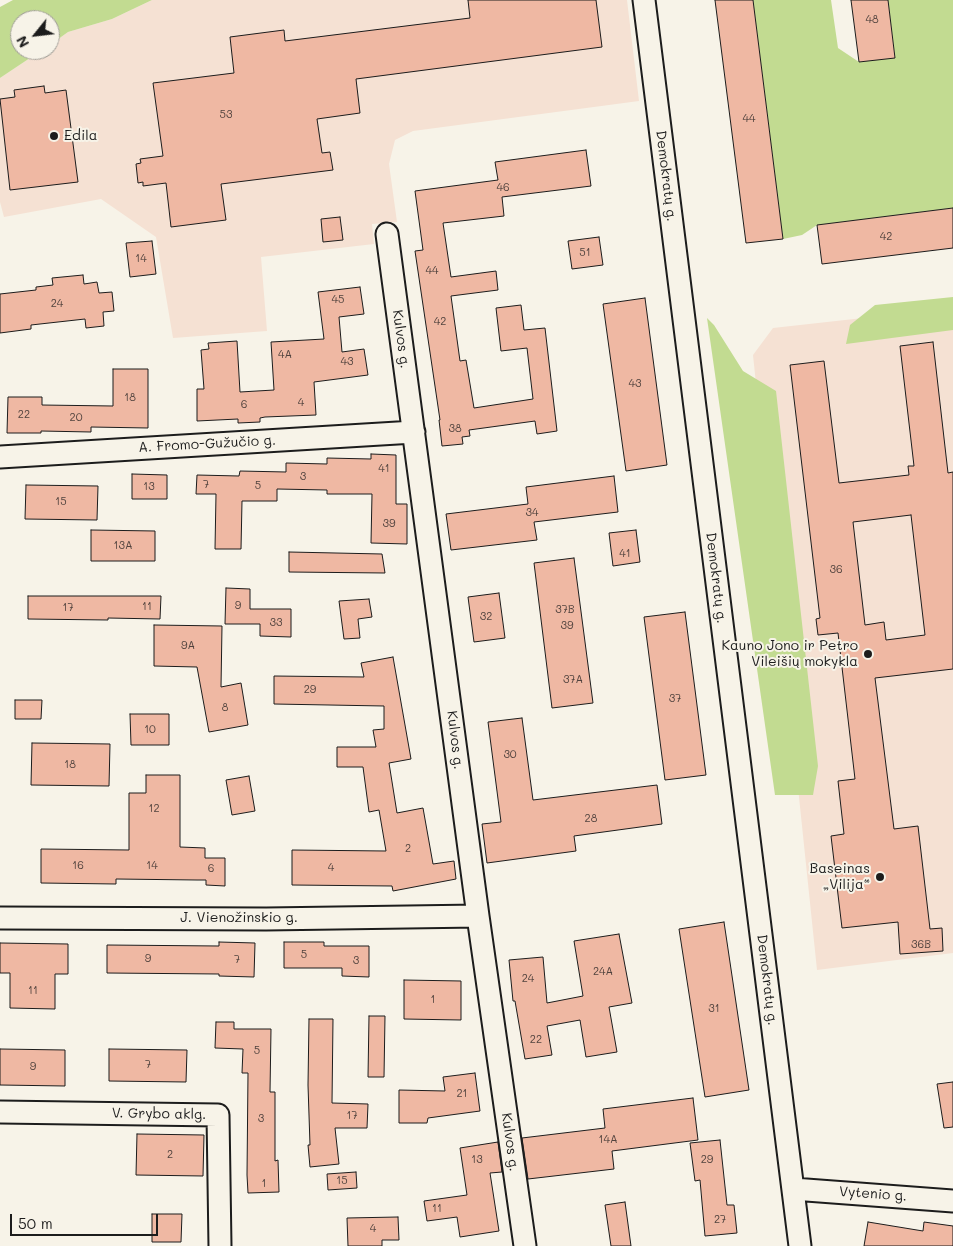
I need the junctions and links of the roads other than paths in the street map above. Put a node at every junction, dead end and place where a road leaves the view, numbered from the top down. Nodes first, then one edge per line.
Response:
1 (644, 0) edge
2 (387, 234) dead end
3 (414, 432) junction
4 (0, 457) edge
5 (478, 916) junction
6 (0, 918) edge
7 (0, 1112) edge
8 (792, 1189) junction
9 (953, 1200) edge
10 (220, 1246) edge
11 (525, 1246) edge
12 (800, 1246) edge

1 - 8 street, Demokratų g.
2 - 3 street, Kulvos g.
3 - 4 street, A. Fromo-Gužučio g.
3 - 5 street, Kulvos g.
5 - 6 street, J. Vienožinskio g.
5 - 11 street, Kulvos g.
7 - 10 street, V. Grybo aklg.
8 - 9 street, Vytenio g.
8 - 12 street, Demokratų g.

